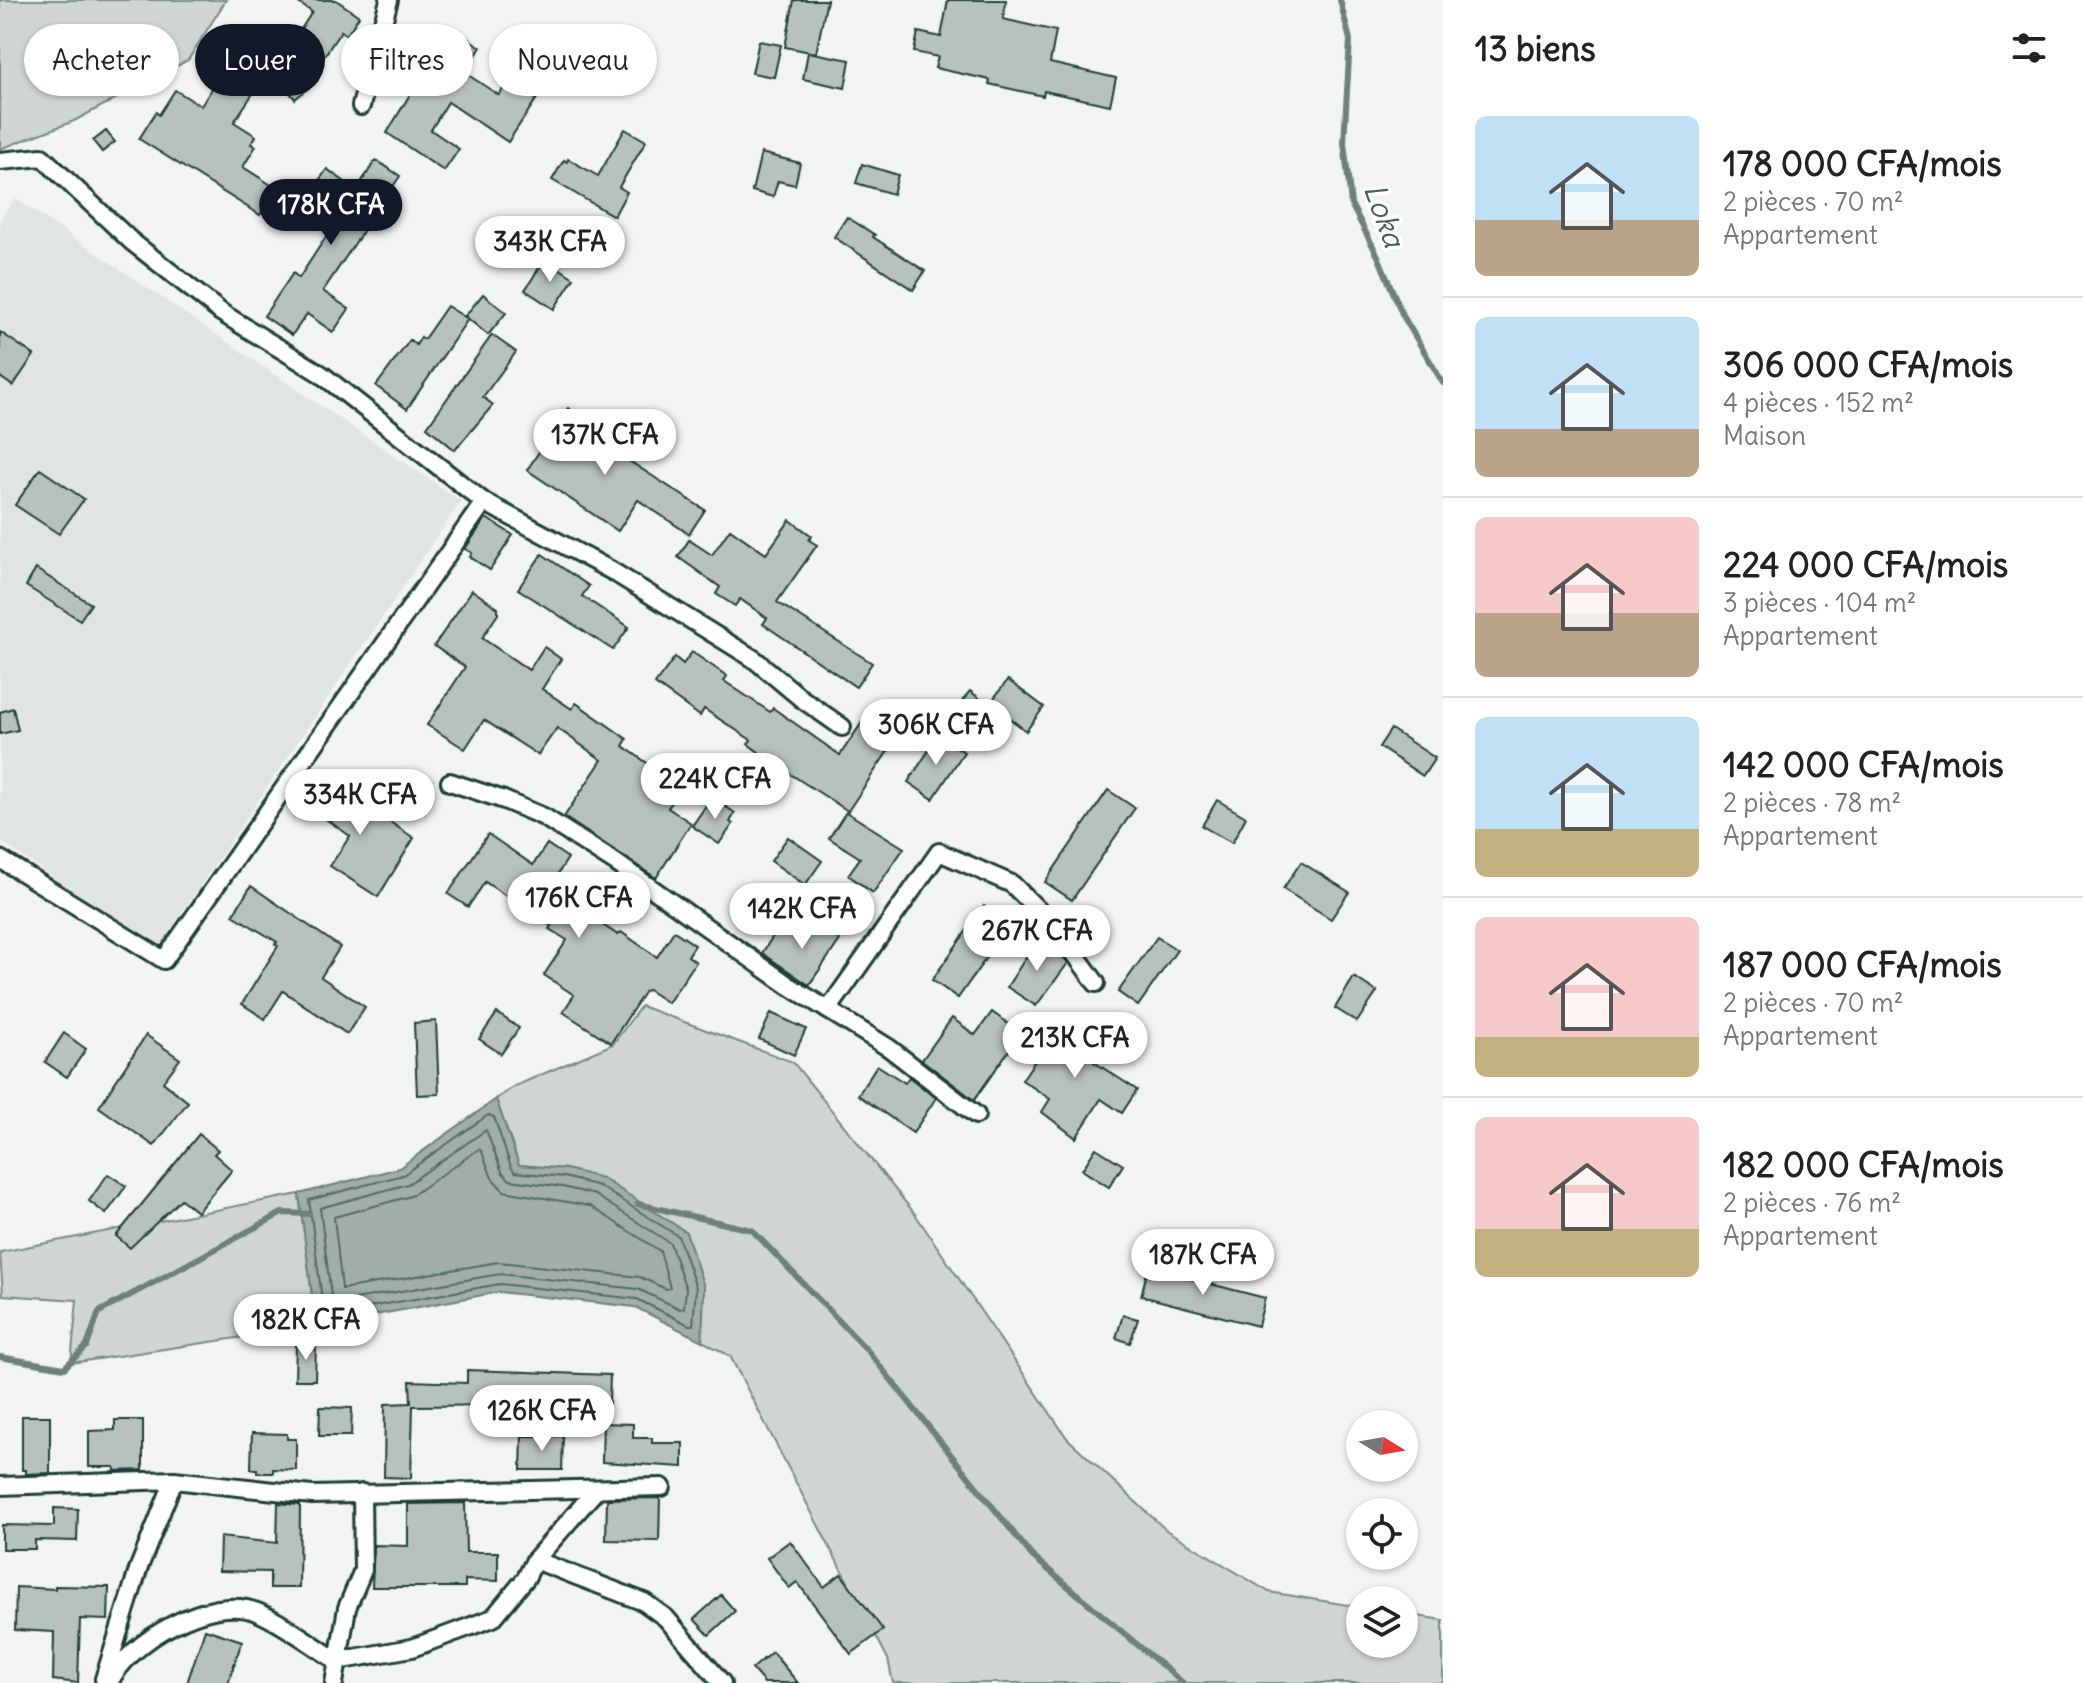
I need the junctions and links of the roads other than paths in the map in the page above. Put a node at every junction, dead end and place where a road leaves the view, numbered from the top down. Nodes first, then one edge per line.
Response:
1 (389, 0) edge
2 (361, 106) dead end
3 (0, 161) edge
4 (484, 502) junction
5 (842, 727) dead end
6 (450, 782) dead end
7 (0, 859) edge
8 (1096, 983) dead end
9 (828, 1010) junction
10 (976, 1115) dead end
11 (174, 1480) junction
12 (0, 1486) edge
13 (662, 1487) dead end
14 (597, 1489) junction
15 (362, 1493) junction
16 (535, 1560) junction
17 (337, 1661) junction
18 (106, 1683) edge
19 (334, 1683) edge
20 (722, 1683) edge

1 - 2 street
3 - 4 street
4 - 5 street
4 - 7 street
6 - 9 street
8 - 9 street
9 - 10 street
11 - 12 street
11 - 15 street
11 - 18 street
13 - 14 street
14 - 15 street
14 - 16 street
15 - 17 street
16 - 17 street
16 - 20 street
17 - 18 street
17 - 19 street

